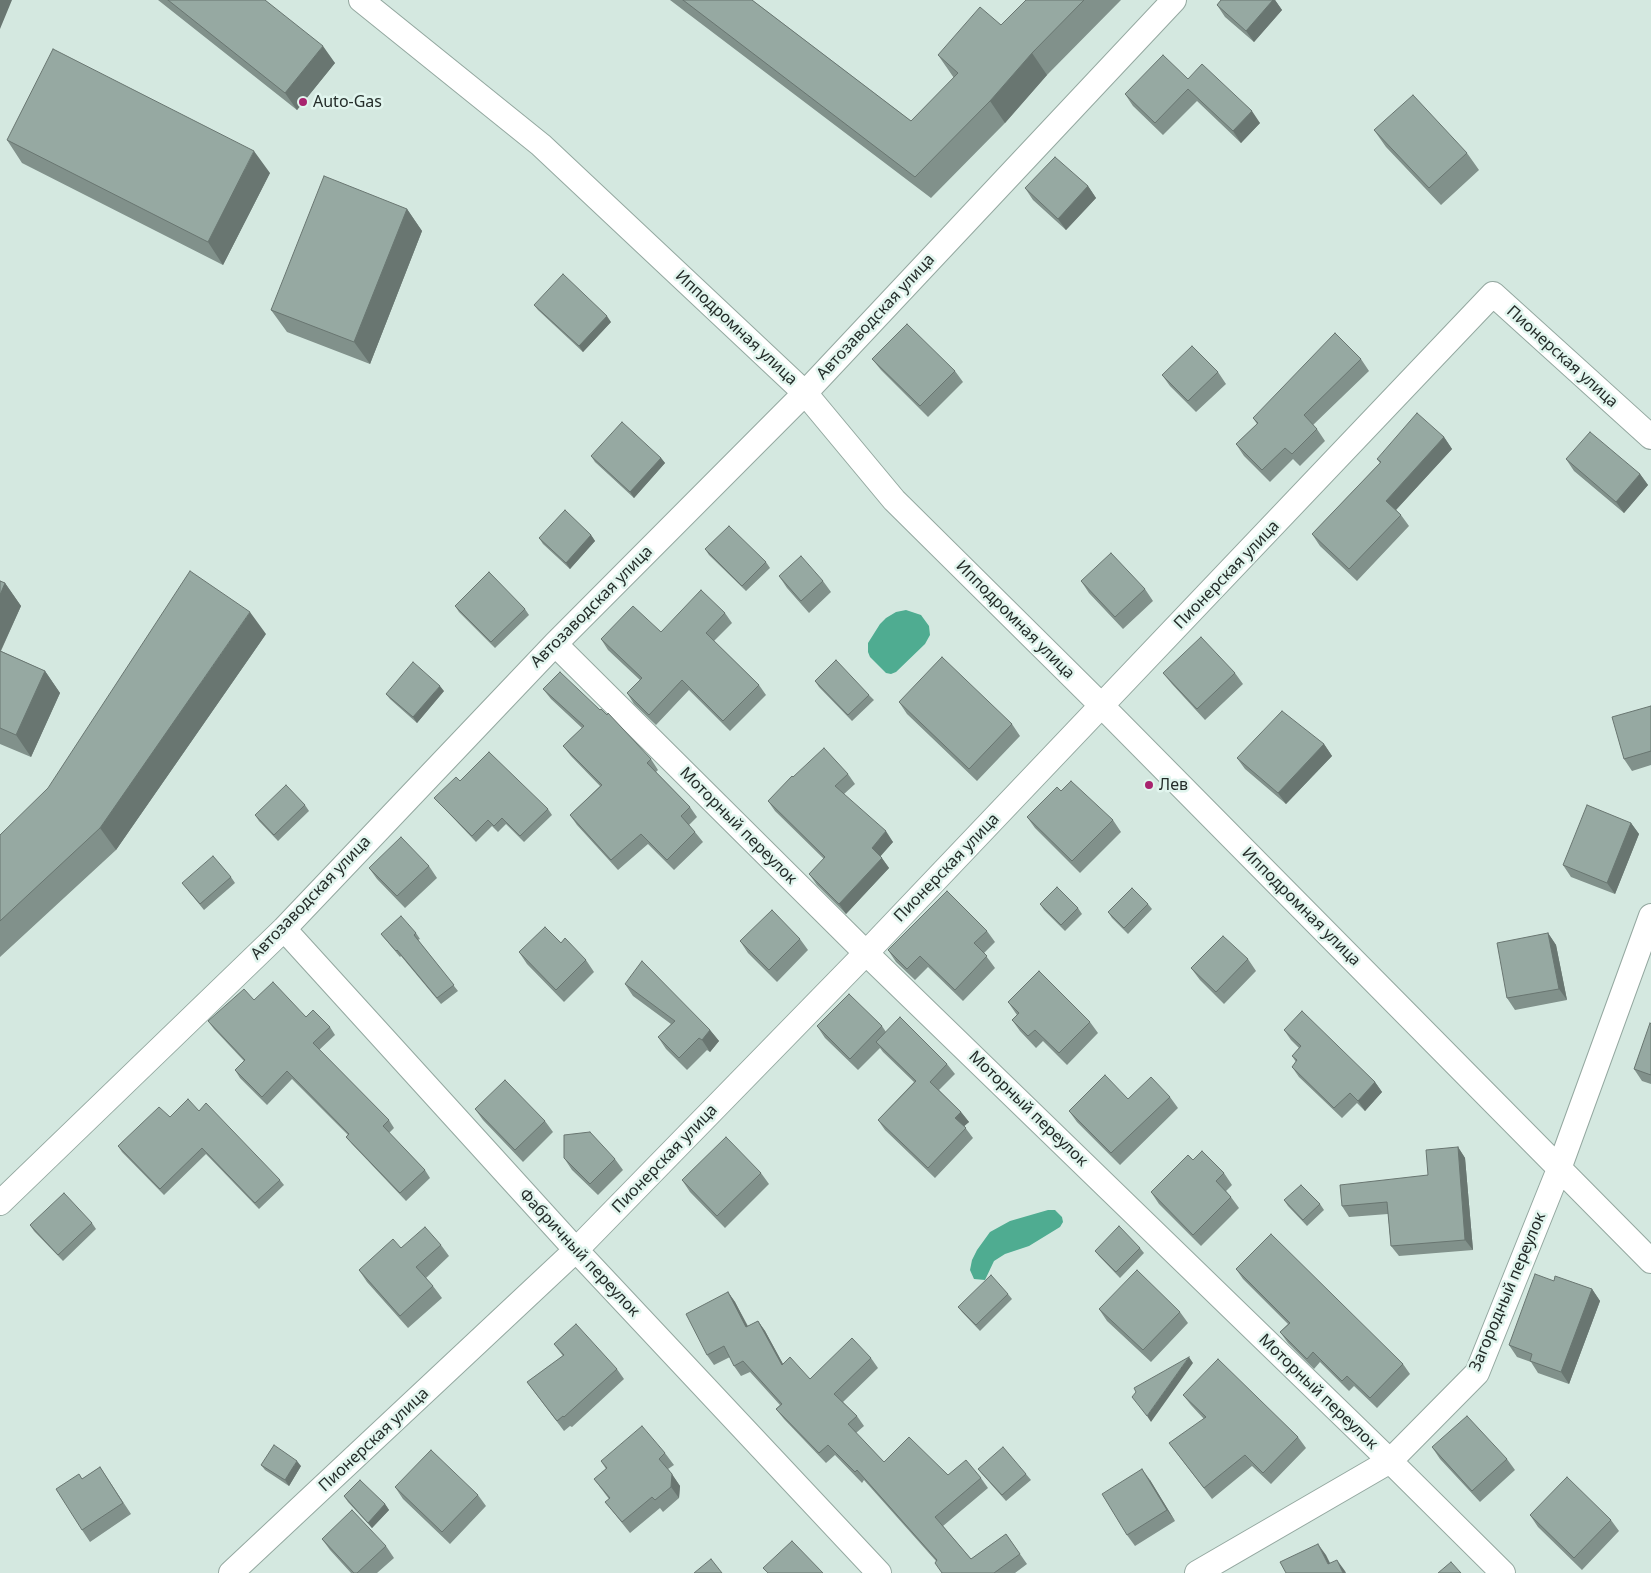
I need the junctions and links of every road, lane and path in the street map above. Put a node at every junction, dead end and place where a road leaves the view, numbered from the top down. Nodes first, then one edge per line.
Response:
1 (361, 0) edge
2 (1174, 0) edge
3 (805, 393) junction
4 (1651, 437) edge
5 (554, 644) junction
6 (1102, 706) junction
7 (1651, 916) edge
8 (284, 928) junction
9 (866, 953) junction
10 (1559, 1169) junction
11 (0, 1203) edge
12 (576, 1250) junction
13 (1651, 1261) edge
14 (1390, 1461) junction
15 (231, 1573) edge
16 (879, 1573) edge
17 (1198, 1573) edge
18 (1502, 1573) edge

1 - 3 street, Ипподромная улица
2 - 3 street, Автозаводская улица
3 - 5 street, Автозаводская улица
3 - 6 street, Ипподромная улица
4 - 6 street, Пионерская улица
5 - 8 street, Автозаводская улица
5 - 9 street, Моторный переулок
6 - 9 street, Пионерская улица
6 - 10 street, Ипподромная улица
7 - 10 street, Загородный переулок
8 - 11 street, Автозаводская улица
8 - 12 street, Фабричный переулок
9 - 12 street, Пионерская улица
9 - 14 street, Моторный переулок
10 - 13 street, Ипподромная улица
10 - 14 street, Загородный переулок
12 - 15 street, Пионерская улица
12 - 16 street, Фабричный переулок
14 - 17 street, Загородный переулок
14 - 18 street, Моторный переулок

